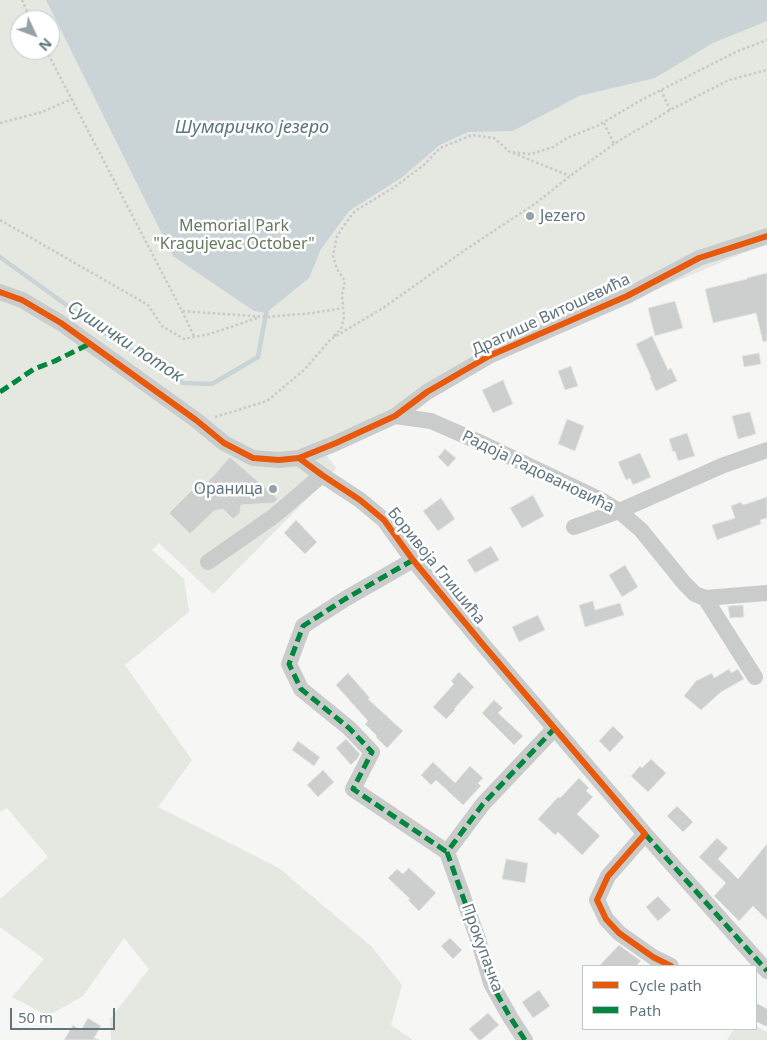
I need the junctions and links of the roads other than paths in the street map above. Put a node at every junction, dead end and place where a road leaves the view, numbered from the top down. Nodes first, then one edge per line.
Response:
1 (767, 236) edge
2 (0, 292) edge
3 (395, 416) junction
4 (767, 450) edge
5 (299, 458) junction
6 (322, 475) junction
7 (619, 511) junction
8 (574, 526) dead end
9 (413, 560) junction
10 (208, 562) dead end
11 (767, 594) edge
12 (705, 598) junction
13 (756, 677) dead end
14 (554, 729) junction
15 (645, 834) junction
16 (447, 852) junction
17 (669, 965) edge
18 (767, 970) edge
19 (525, 1040) edge

1 - 3 street, Драгише Витошевића
2 - 5 street
3 - 5 street, Драгише Витошевића
3 - 7 street, Радоја Радовановића
4 - 7 street
5 - 6 street, Боривоја Глишића
6 - 9 street, Боривоја Глишића
6 - 10 street
7 - 8 street
7 - 12 street, Радоја Радовановића
9 - 14 street, Боривоја Глишића
9 - 16 street
11 - 12 street
12 - 13 street
14 - 15 street, Боривоја Глишића
14 - 16 street
15 - 17 street
15 - 18 street, Боривоја Глишића
16 - 19 street, Прокупачка

